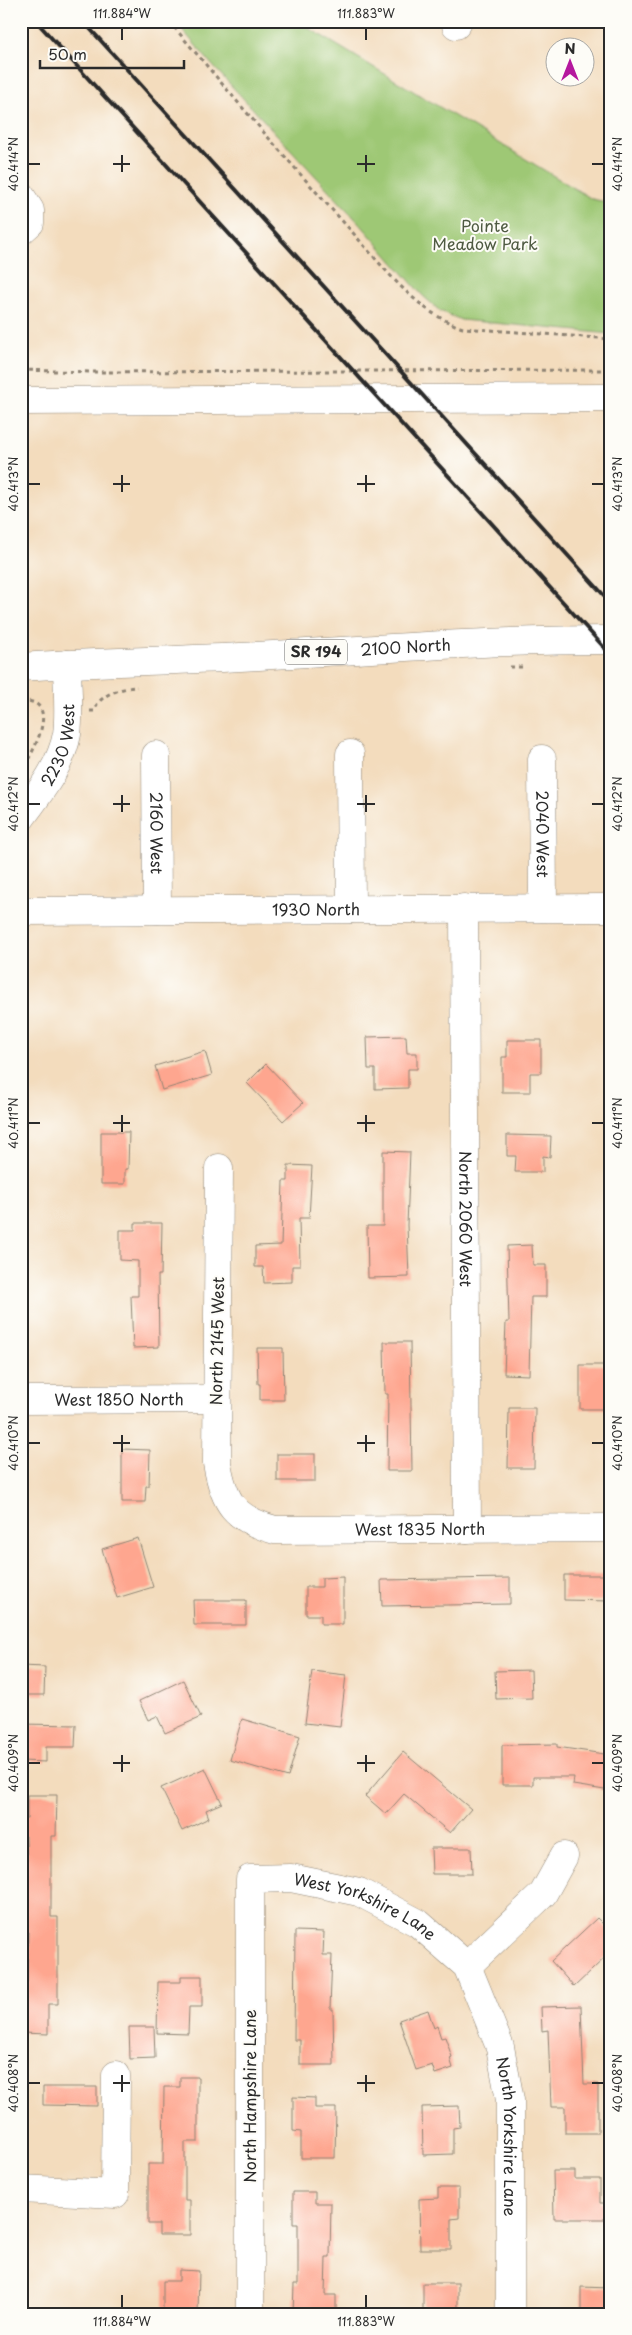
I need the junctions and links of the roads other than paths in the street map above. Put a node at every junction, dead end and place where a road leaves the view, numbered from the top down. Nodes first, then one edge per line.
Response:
1 (21, 196) edge
2 (26, 227) edge
3 (611, 398) edge
4 (21, 401) edge
5 (611, 640) edge
6 (67, 664) junction
7 (21, 667) edge
8 (350, 754) dead end
9 (156, 755) dead end
10 (542, 759) dead end
11 (21, 818) edge
12 (464, 908) junction
13 (544, 908) junction
14 (611, 908) edge
15 (351, 909) junction
16 (157, 910) junction
17 (21, 911) edge
18 (219, 1168) dead end
19 (216, 1399) junction
20 (21, 1400) edge
21 (234, 1511) joint
22 (611, 1528) edge
23 (467, 1529) junction
24 (564, 1856) dead end
25 (250, 1878) joint
26 (467, 1966) junction
27 (116, 2075) dead end
28 (21, 2189) edge
29 (250, 2314) edge
30 (510, 2314) edge

1 - 2 main road
3 - 4 main road
5 - 6 main road, 2100 North / SR 194
6 - 7 main road, 2100 North / SR 194
6 - 11 main road, 2230 West
8 - 15 main road
9 - 16 main road, 2160 West
10 - 13 main road, 2040 West
12 - 13 main road, 1930 North
12 - 15 main road, 1930 North
12 - 23 main road, North 2060 West
13 - 14 main road, 1930 North
15 - 16 main road, 1930 North
16 - 17 main road, 1930 North
18 - 19 main road, North 2145 West
19 - 20 main road, West 1850 North
19 - 21 main road, North 2145 West
21 - 23 main road, West 1835 North
22 - 23 main road, West 1835 North
24 - 26 main road
25 - 26 main road, West Yorkshire Lane
25 - 29 main road, North Hampshire Lane
26 - 30 main road, North Yorkshire Lane
27 - 28 main road

